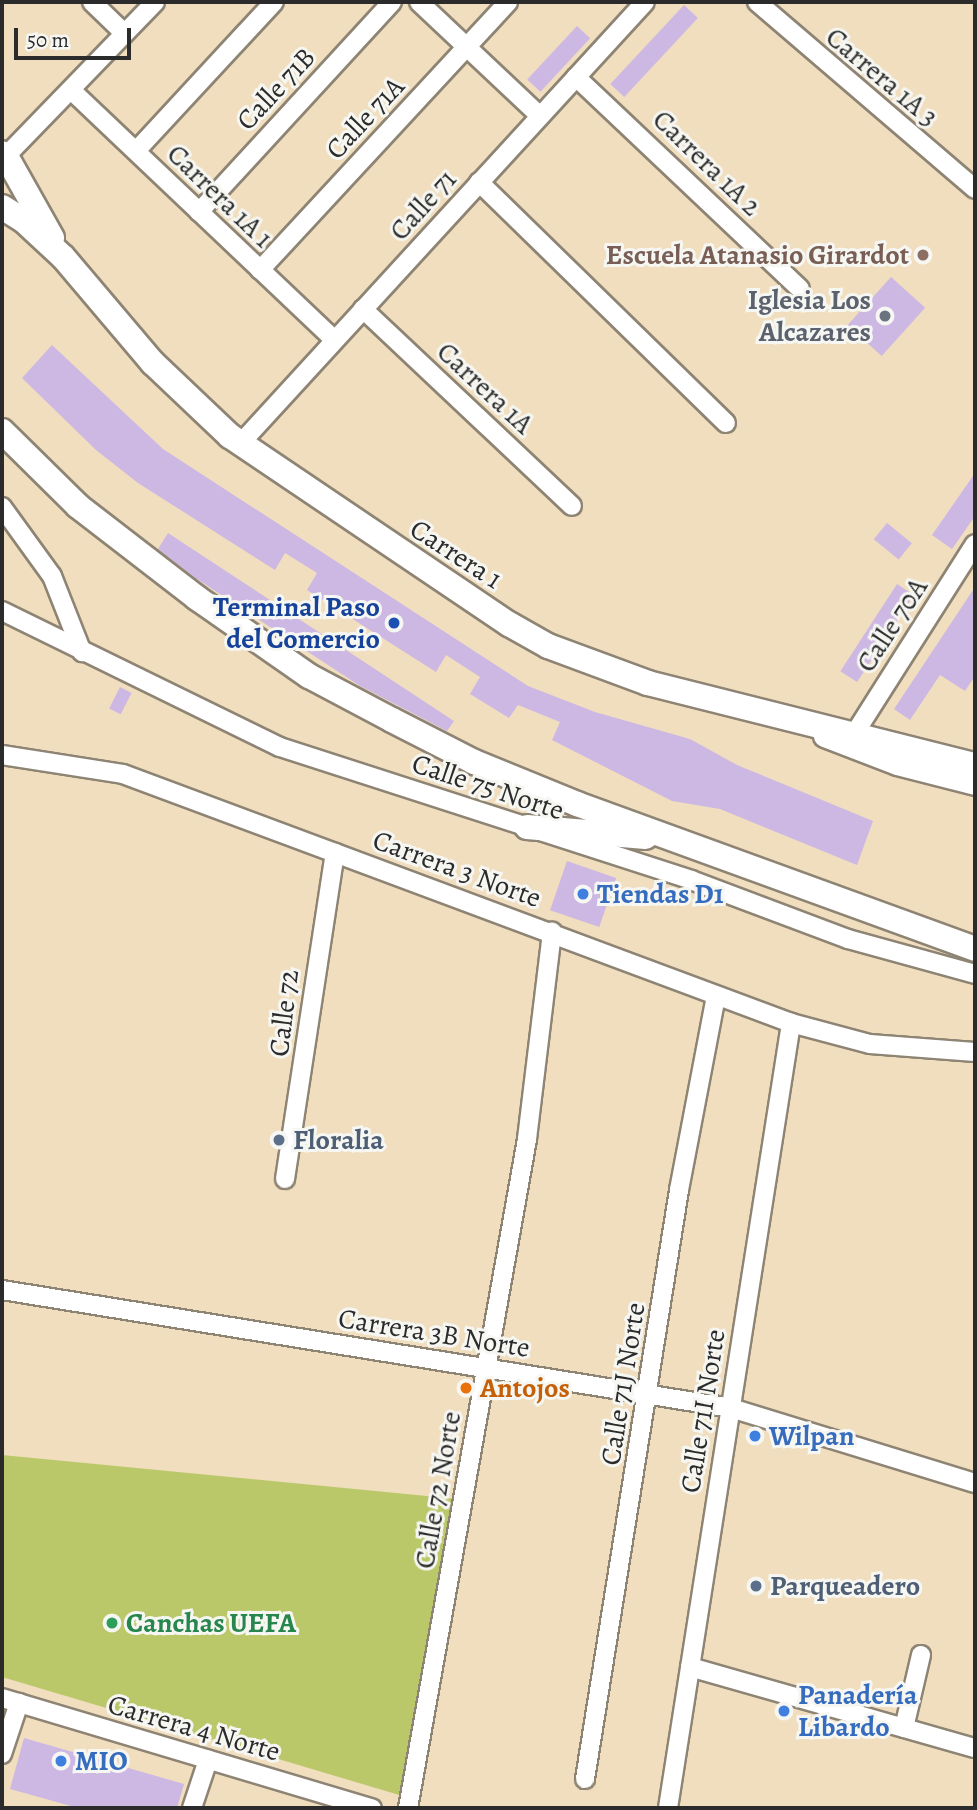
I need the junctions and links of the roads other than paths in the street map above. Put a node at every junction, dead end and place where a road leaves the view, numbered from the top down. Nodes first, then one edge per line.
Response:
1 (92, 2) edge
2 (155, 2) edge
3 (274, 2) edge
4 (392, 2) edge
5 (419, 2) edge
6 (509, 2) edge
7 (645, 2) edge
8 (757, 2) edge
9 (124, 33) junction
10 (467, 47) junction
11 (576, 77) junction
12 (71, 90) junction
13 (540, 116) junction
14 (135, 151) junction
15 (4, 153) edge
16 (479, 182) junction
17 (975, 189) edge
18 (2, 207) edge
19 (199, 212) junction
20 (63, 257) junction
21 (260, 270) junction
22 (800, 289) dead end
23 (363, 309) junction
24 (334, 340) junction
25 (726, 423) dead end
26 (2, 431) edge
27 (240, 444) junction
28 (572, 506) dead end
29 (2, 507) edge
30 (975, 544) edge
31 (2, 611) edge
32 (82, 652) junction
33 (775, 718) junction
34 (853, 736) junction
35 (2, 755) edge
36 (975, 765) edge
37 (975, 784) edge
38 (527, 827) junction
39 (685, 840) junction
40 (335, 853) junction
41 (552, 931) junction
42 (975, 949) edge
43 (975, 974) edge
44 (716, 996) junction
45 (791, 1023) junction
46 (975, 1052) edge
47 (285, 1179) dead end
48 (2, 1290) edge
49 (487, 1368) junction
50 (649, 1395) junction
51 (731, 1408) junction
52 (975, 1483) edge
53 (921, 1656) dead end
54 (690, 1667) junction
55 (10, 1701) edge
56 (904, 1728) junction
57 (975, 1748) edge
58 (2, 1754) edge
59 (208, 1760) junction
60 (585, 1779) dead end
61 (192, 1808) edge
62 (372, 1808) edge
63 (408, 1808) edge
64 (668, 1808) edge

1 - 9 street
2 - 9 street
3 - 14 street
4 - 19 street, Calle 71B
5 - 10 street
6 - 10 street, Calle 71A
7 - 11 street, Calle 71
8 - 17 street, Carrera 1A 3
9 - 12 street
10 - 13 street
10 - 21 street, Calle 71A
11 - 13 street, Calle 71
11 - 22 street, Carrera 1A 2
12 - 14 street, Carrera 1A 1
12 - 15 street
13 - 16 street, Calle 71
14 - 19 street, Carrera 1A 1
15 - 20 highway
16 - 23 street, Calle 71
16 - 25 street
18 - 20 highway, Carrera 1
19 - 21 street, Carrera 1A 1
20 - 27 highway, Carrera 1
21 - 24 street, Carrera 1A 1
23 - 24 street, Calle 71
23 - 28 street, Carrera 1A
24 - 27 street, Calle 71
26 - 39 highway
27 - 33 highway, Carrera 1
29 - 32 street
30 - 34 street, Calle 70A
31 - 32 street, Calle 75 Norte
32 - 38 street, Calle 75 Norte
33 - 34 highway
33 - 37 main road, Carrera 1
34 - 36 highway
35 - 40 street, Carrera 3 Norte
38 - 39 highway
38 - 43 street, Calle 75 Norte
39 - 42 highway
40 - 41 street, Carrera 3 Norte
40 - 47 street, Calle 72
41 - 44 street, Carrera 3 Norte
41 - 49 street, Calle 72 Norte
44 - 45 street, Carrera 3 Norte
44 - 50 street, Calle 71J Norte
45 - 46 street, Carrera 3 Norte
45 - 51 street, Calle 71I Norte
48 - 49 street, Carrera 3B Norte
49 - 50 street, Carrera 3B Norte
49 - 63 street, Calle 72 Norte
50 - 51 street, Carrera 3B Norte
50 - 60 street, Calle 71J Norte
51 - 52 street, Carrera 3B Norte
51 - 54 street, Calle 71I Norte
53 - 56 street
54 - 56 street
54 - 64 street, Calle 71I Norte
55 - 58 street
55 - 59 street, Carrera 4 Norte
56 - 57 street
59 - 61 street
59 - 62 street, Carrera 4 Norte

